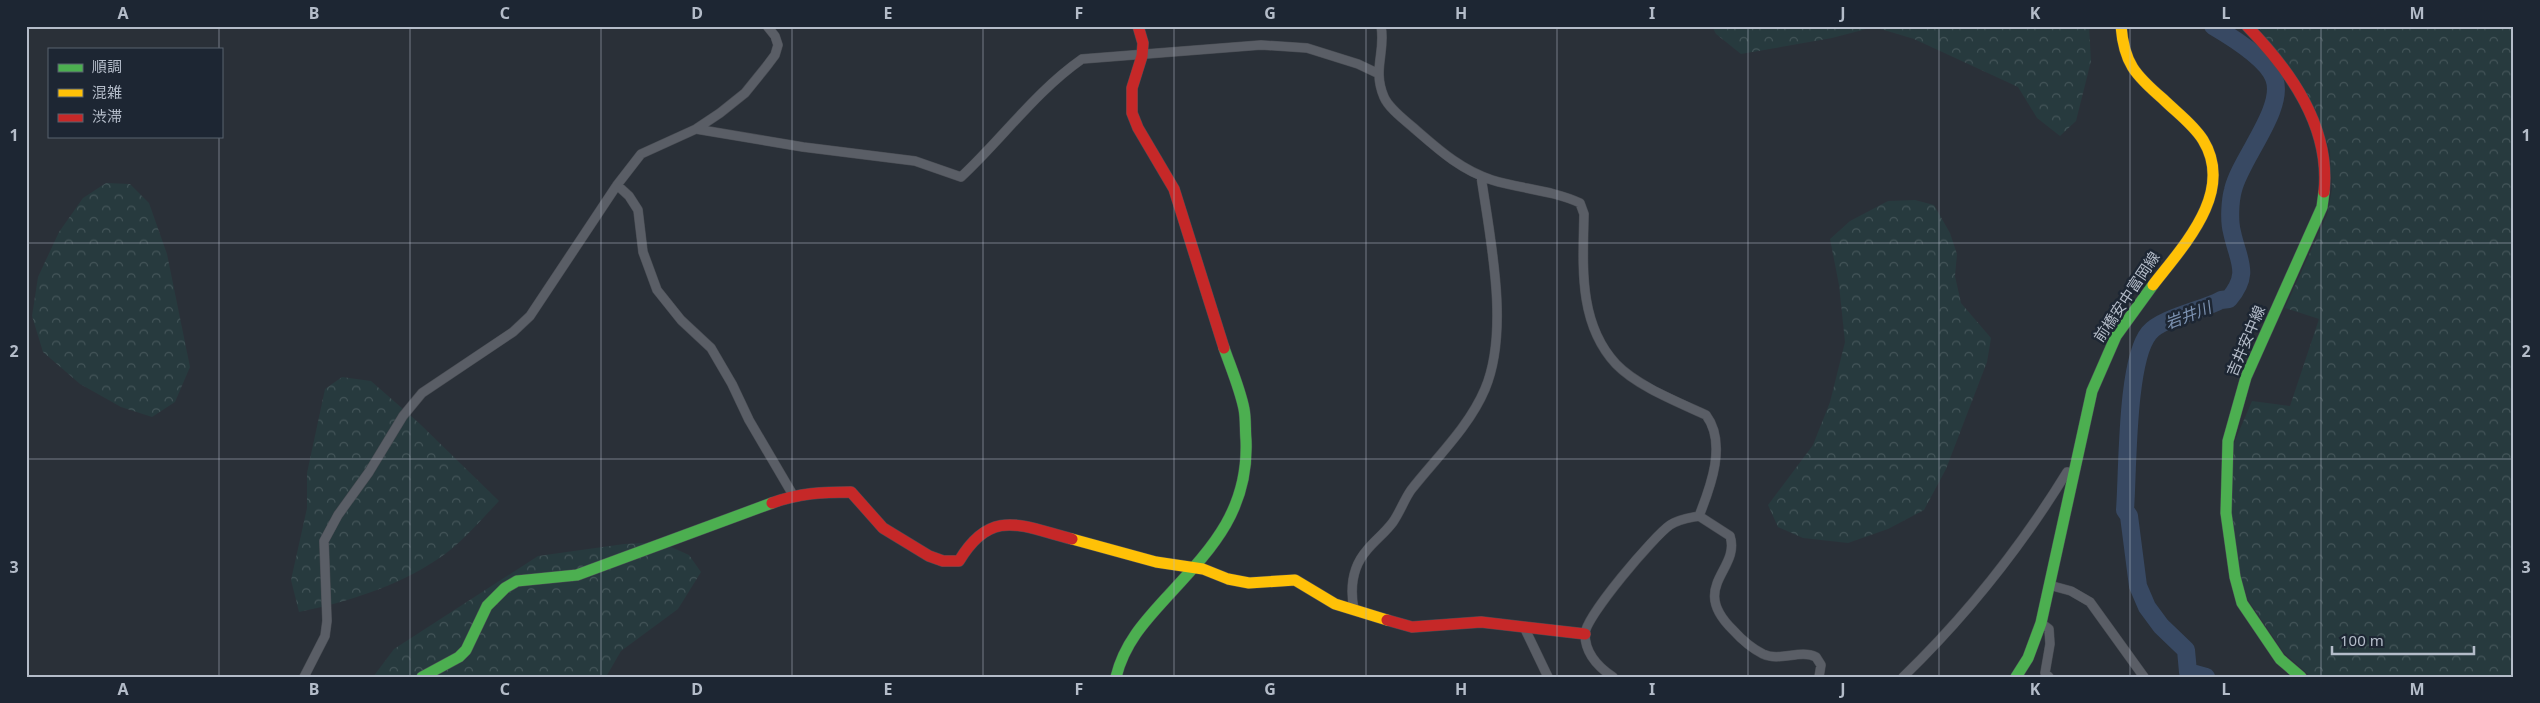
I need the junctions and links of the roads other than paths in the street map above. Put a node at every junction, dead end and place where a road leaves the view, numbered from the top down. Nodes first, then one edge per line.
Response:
1 (767, 26) edge
2 (1138, 26) edge
3 (1381, 26) edge
4 (2121, 26) edge
5 (2247, 26) edge
6 (1142, 56) junction
7 (1377, 73) junction
8 (696, 129) junction
9 (1481, 176) junction
10 (617, 185) junction
11 (2074, 473) junction
12 (794, 495) junction
13 (1699, 516) junction
14 (1194, 567) junction
15 (2049, 585) junction
16 (1354, 610) junction
17 (2041, 623) junction
18 (1524, 627) junction
19 (1585, 634) junction
20 (304, 677) edge
21 (422, 677) edge
22 (1116, 677) edge
23 (1548, 677) edge
24 (1613, 677) edge
25 (1819, 677) edge
26 (1902, 677) edge
27 (2016, 677) edge
28 (2049, 677) edge
29 (2144, 677) edge
30 (2301, 677) edge

1 - 8 street
2 - 6 street
3 - 7 street
4 - 11 street, 前橋安中富岡線
5 - 30 street, 吉井安中線
6 - 7 street
6 - 8 street
6 - 14 street
7 - 9 street
8 - 10 street
9 - 13 street
9 - 16 street
10 - 12 street
10 - 20 street
11 - 15 street, 前橋安中富岡線
11 - 26 street
12 - 14 street
12 - 21 street
13 - 19 street
13 - 25 street
14 - 16 street
14 - 22 street
15 - 17 street, 前橋安中富岡線
15 - 29 street
16 - 18 street
17 - 27 street, 前橋安中富岡線
17 - 28 street
18 - 19 street
18 - 23 street
19 - 24 street

